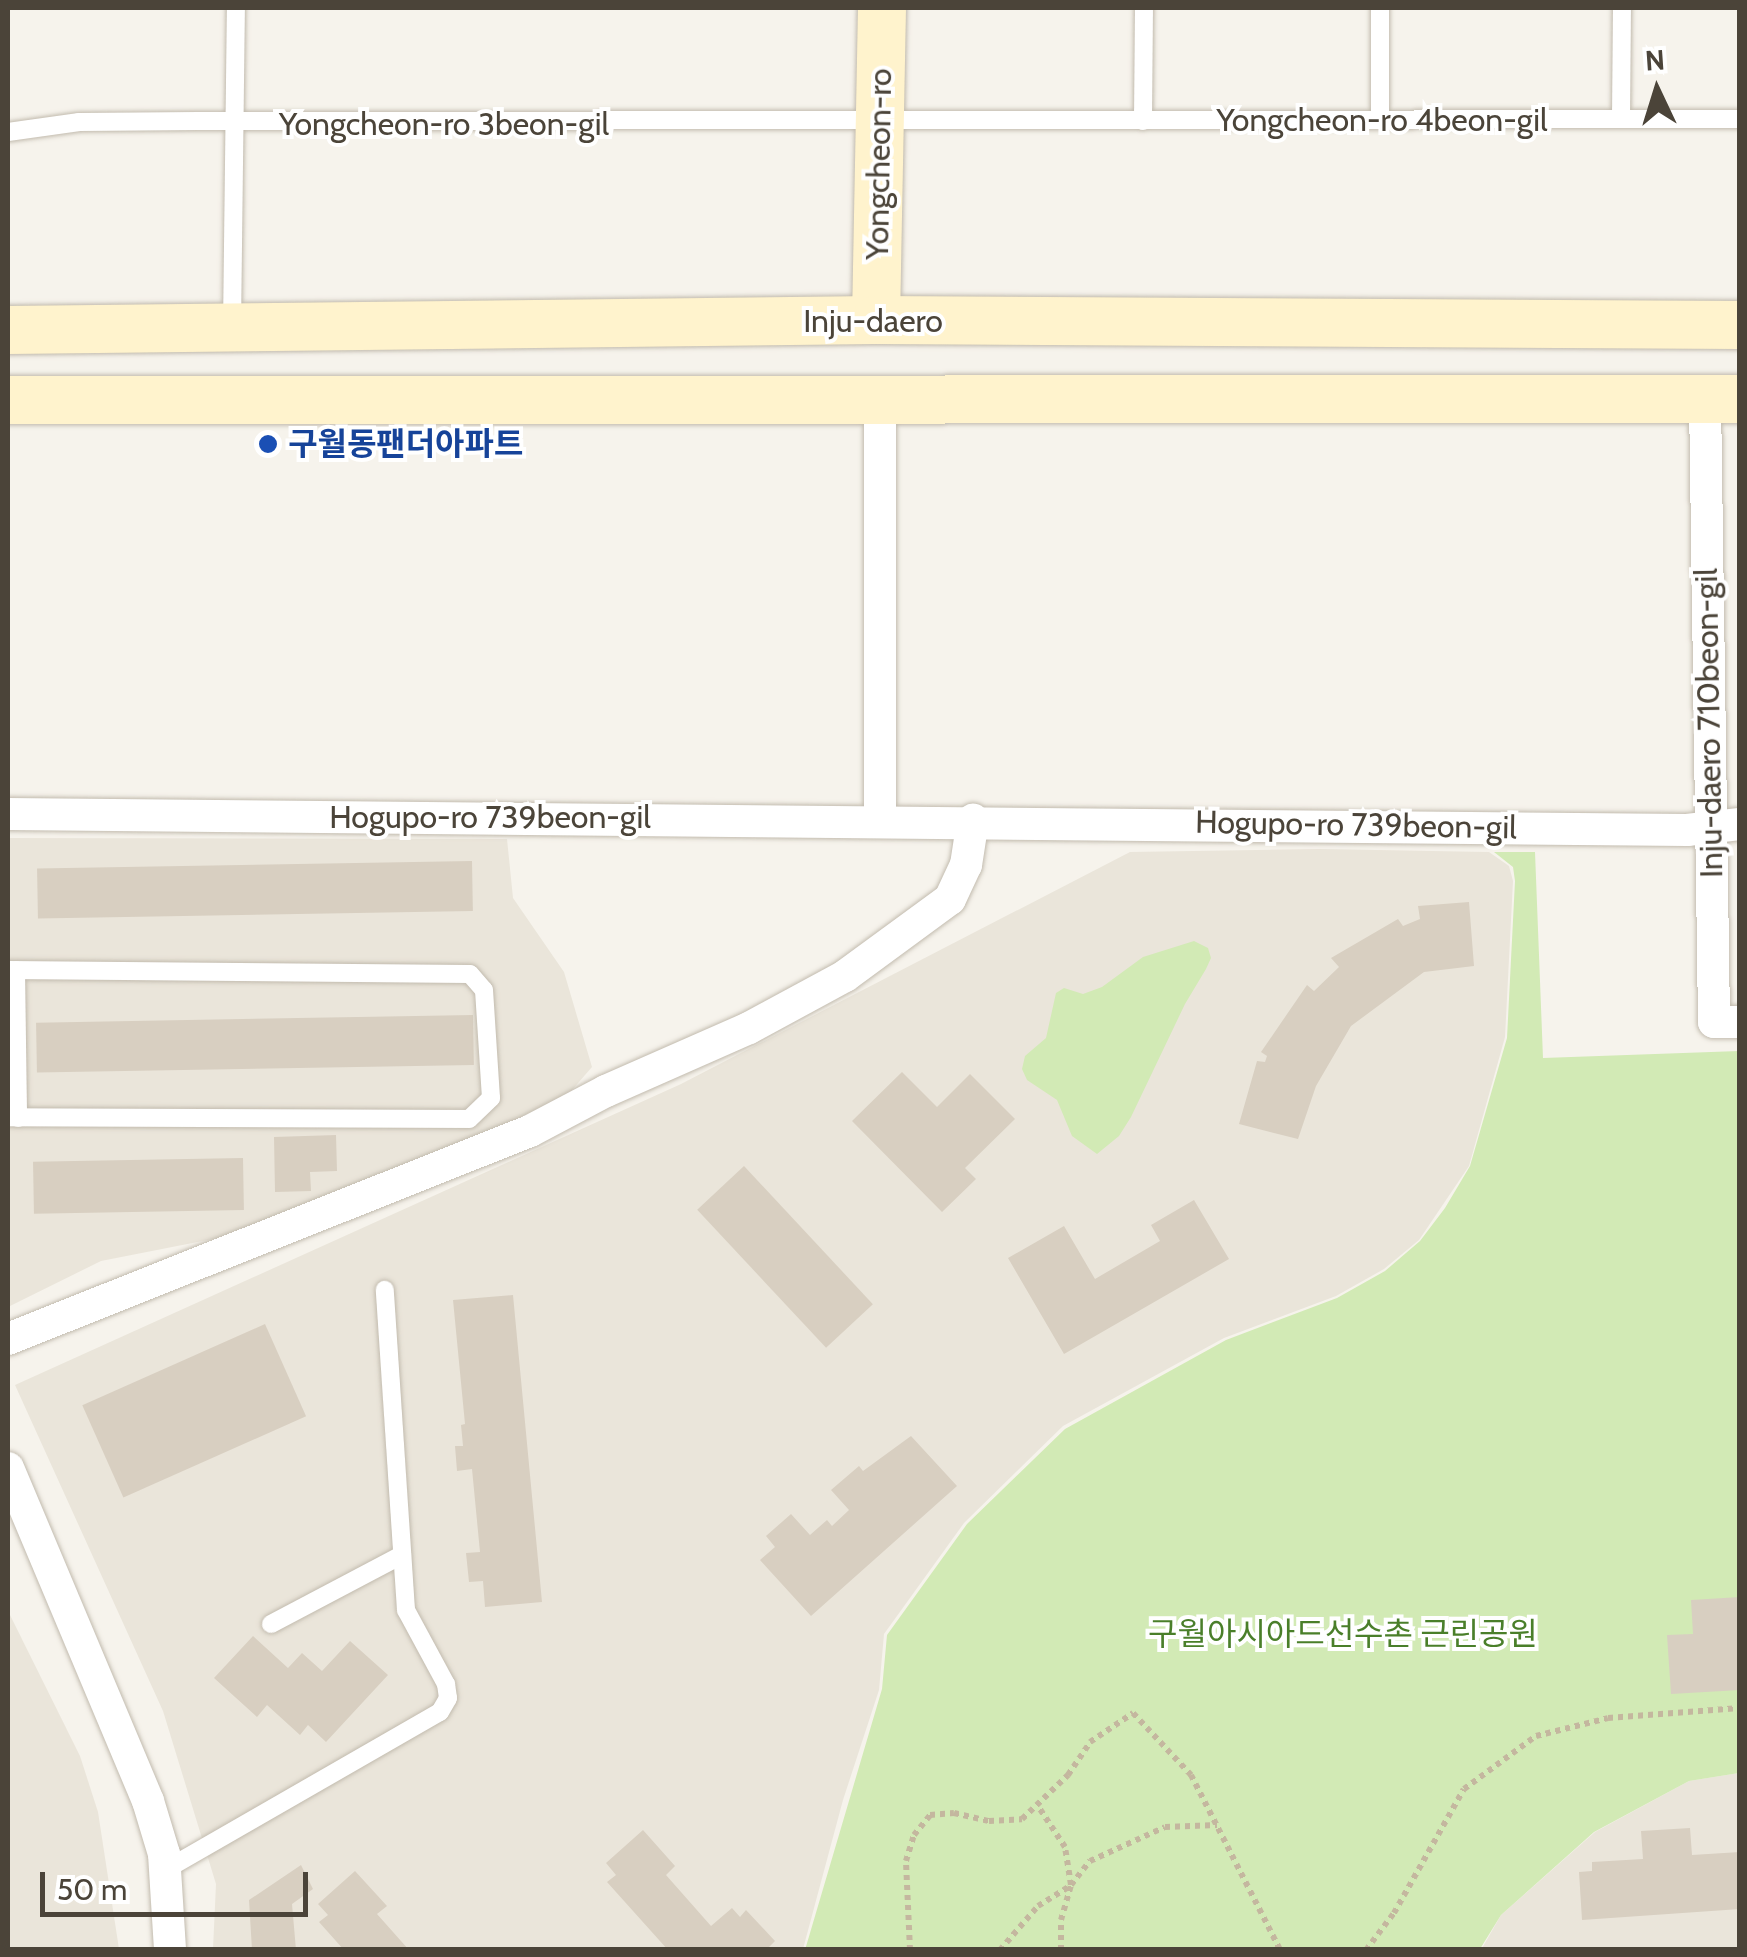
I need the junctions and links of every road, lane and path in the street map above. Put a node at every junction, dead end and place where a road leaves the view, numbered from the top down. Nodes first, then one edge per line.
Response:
1 (236, 8) edge
2 (882, 8) edge
3 (1144, 8) edge
4 (1380, 8) edge
5 (1622, 8) edge
6 (1621, 119) junction
7 (1740, 119) edge
8 (1380, 120) junction
9 (1143, 121) junction
10 (881, 122) junction
11 (236, 124) junction
12 (8, 132) edge
13 (876, 320) junction
14 (1740, 325) edge
15 (232, 328) junction
16 (8, 330) edge
17 (880, 399) junction
18 (1722, 399) edge
19 (8, 400) edge
20 (8, 814) edge
21 (880, 820) junction
22 (973, 820) junction
23 (1724, 824) edge
24 (12, 970) edge
25 (1740, 1022) edge
26 (13, 1118) edge
27 (385, 1290) dead end
28 (8, 1339) edge
29 (8, 1468) edge
30 (402, 1555) junction
31 (271, 1624) dead end
32 (1740, 1708) edge
33 (1038, 1806) junction
34 (1217, 1825) junction
35 (165, 1870) junction
36 (1072, 1885) junction
37 (170, 1950) edge
38 (910, 1950) edge
39 (1000, 1950) edge
40 (1062, 1950) edge
41 (1280, 1950) edge
42 (1366, 1950) edge

1 - 11 lane
2 - 10 main road, Yongcheon-ro
3 - 9 lane
4 - 8 lane
5 - 6 lane
6 - 7 lane, Yongcheon-ro 4beon-gil
6 - 8 lane, Yongcheon-ro 4beon-gil
8 - 9 lane, Yongcheon-ro 4beon-gil
9 - 10 lane, Yongcheon-ro 4beon-gil
10 - 11 lane, Yongcheon-ro 3beon-gil
10 - 13 main road, Yongcheon-ro
11 - 12 lane, Yongcheon-ro 3beon-gil
11 - 15 lane
13 - 14 main road, Inju-daero
13 - 15 main road, Inju-daero
15 - 16 main road, Inju-daero
17 - 18 main road
17 - 19 main road
17 - 21 street
18 - 23 street, Inju-daero 710beon-gil
20 - 21 street, Hogupo-ro 739beon-gil
21 - 22 street, Hogupo-ro 739beon-gil
22 - 23 street, Hogupo-ro 739beon-gil
22 - 28 street
23 - 25 street, Inju-daero 710beon-gil
24 - 26 lane
24 - 26 lane
27 - 30 lane
29 - 35 street
30 - 31 lane
30 - 35 lane
32 - 42 path
33 - 34 path
33 - 36 path
33 - 38 path
34 - 36 path
34 - 41 path
35 - 37 street
36 - 39 path
36 - 40 path

